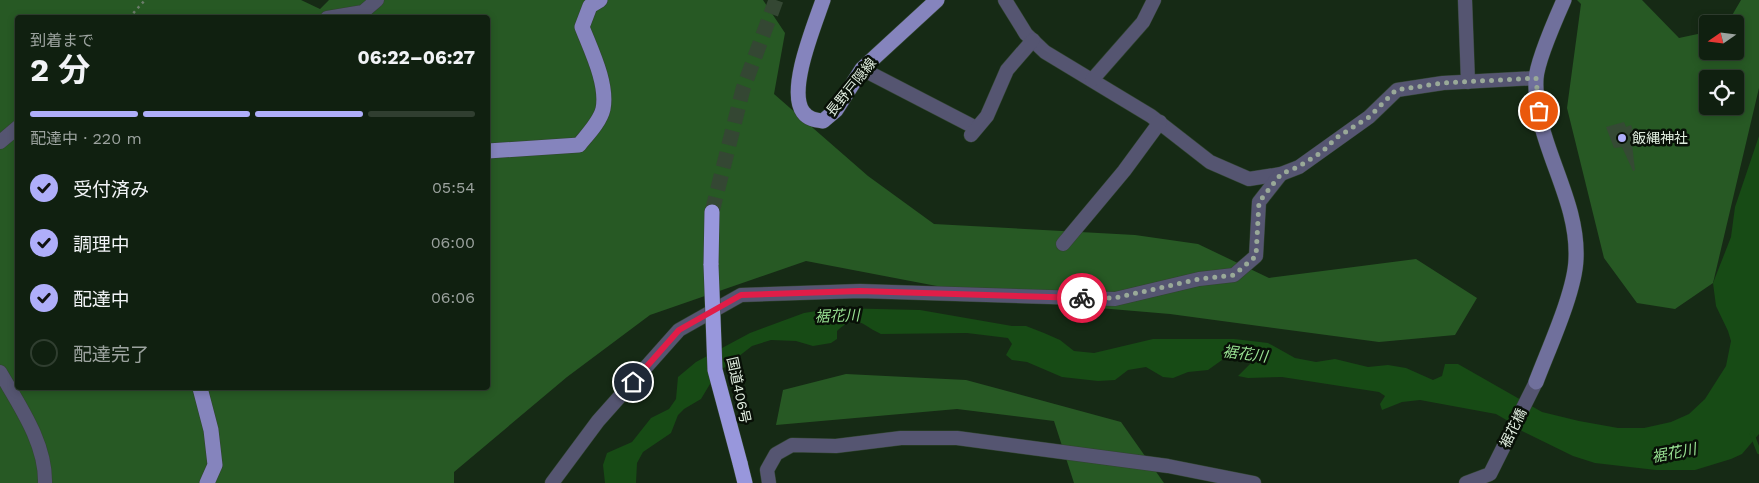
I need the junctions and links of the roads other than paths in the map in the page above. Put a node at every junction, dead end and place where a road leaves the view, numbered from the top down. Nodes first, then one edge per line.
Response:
1 (377, 0) edge
2 (600, 0) edge
3 (823, 0) edge
4 (937, 0) edge
5 (1005, 0) edge
6 (1154, 0) edge
7 (1465, 0) edge
8 (1564, 0) edge
9 (345, 15) edge
10 (1033, 40) junction
11 (862, 69) junction
12 (1536, 78) junction
13 (1092, 80) junction
14 (1468, 82) junction
15 (1160, 122) junction
16 (15, 130) edge
17 (0, 142) edge
18 (490, 150) edge
19 (1281, 174) junction
20 (712, 212) tunnel mouth
21 (1063, 244) dead end
22 (0, 372) edge
23 (1536, 382) joint
24 (201, 390) edge
25 (1479, 481) edge
26 (45, 483) edge
27 (207, 483) edge
28 (552, 483) edge
29 (745, 483) edge
30 (769, 483) edge
31 (1254, 483) edge

1 - 9 street
2 - 18 main road
3 - 11 main road, 長野戸隠線
4 - 11 main road, 長野戸隠線
5 - 10 street
6 - 13 street
7 - 14 street
8 - 12 street
10 - 11 street
10 - 13 street
12 - 14 street
12 - 23 street
13 - 15 street
14 - 19 street
15 - 19 street
15 - 21 street
16 - 17 street
19 - 28 street
20 - 29 highway, 国道406号, bridge
22 - 26 street
23 - 25 street, 裾花橋
24 - 27 main road
30 - 31 street

